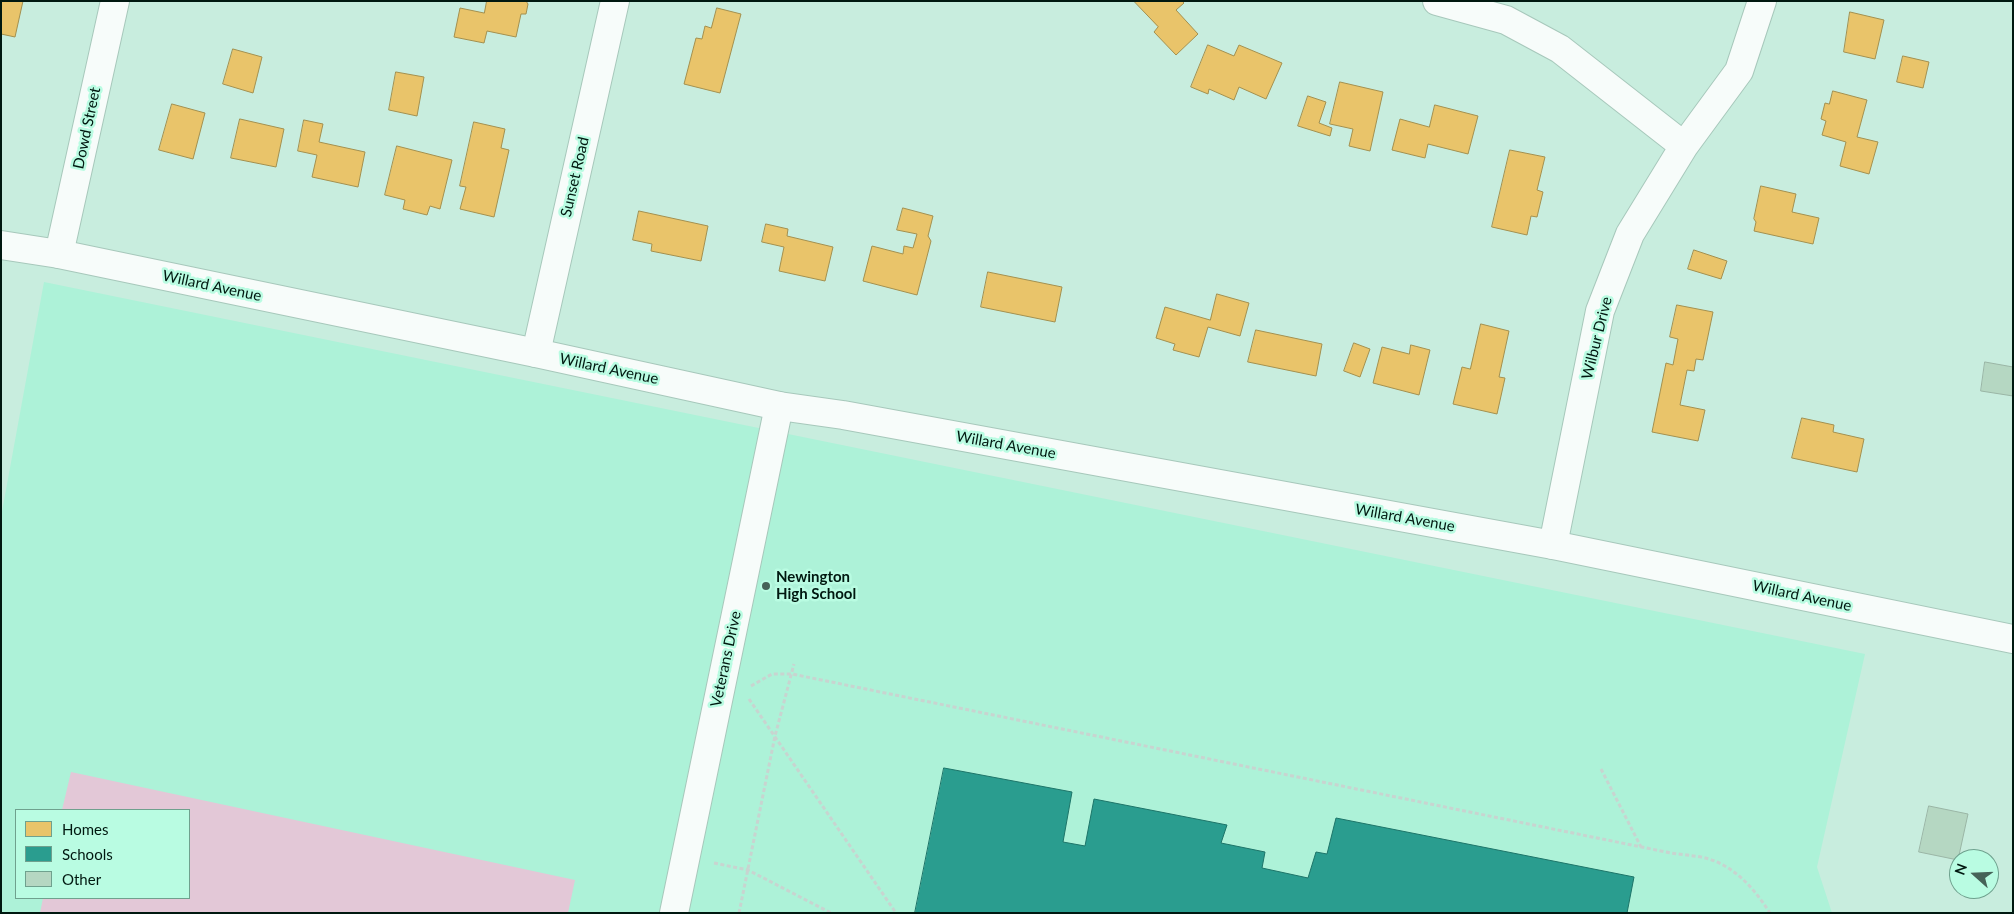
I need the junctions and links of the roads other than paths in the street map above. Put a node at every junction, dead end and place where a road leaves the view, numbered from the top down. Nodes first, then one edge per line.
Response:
1 (114, 1) edge
2 (615, 1) edge
3 (1437, 1) edge
4 (1762, 1) edge
5 (1684, 146) junction
6 (1, 245) edge
7 (59, 254) junction
8 (536, 353) junction
9 (779, 406) junction
10 (1553, 545) junction
11 (2013, 639) edge
12 (674, 913) edge

1 - 7 main road, Dowd Street
2 - 8 main road, Sunset Road
3 - 5 main road
4 - 5 main road, Wilbur Drive
5 - 10 main road, Wilbur Drive
6 - 7 main road, Willard Avenue
7 - 8 main road, Willard Avenue
8 - 9 main road, Willard Avenue
9 - 10 main road, Willard Avenue
9 - 12 main road, Veterans Drive
10 - 11 main road, Willard Avenue

